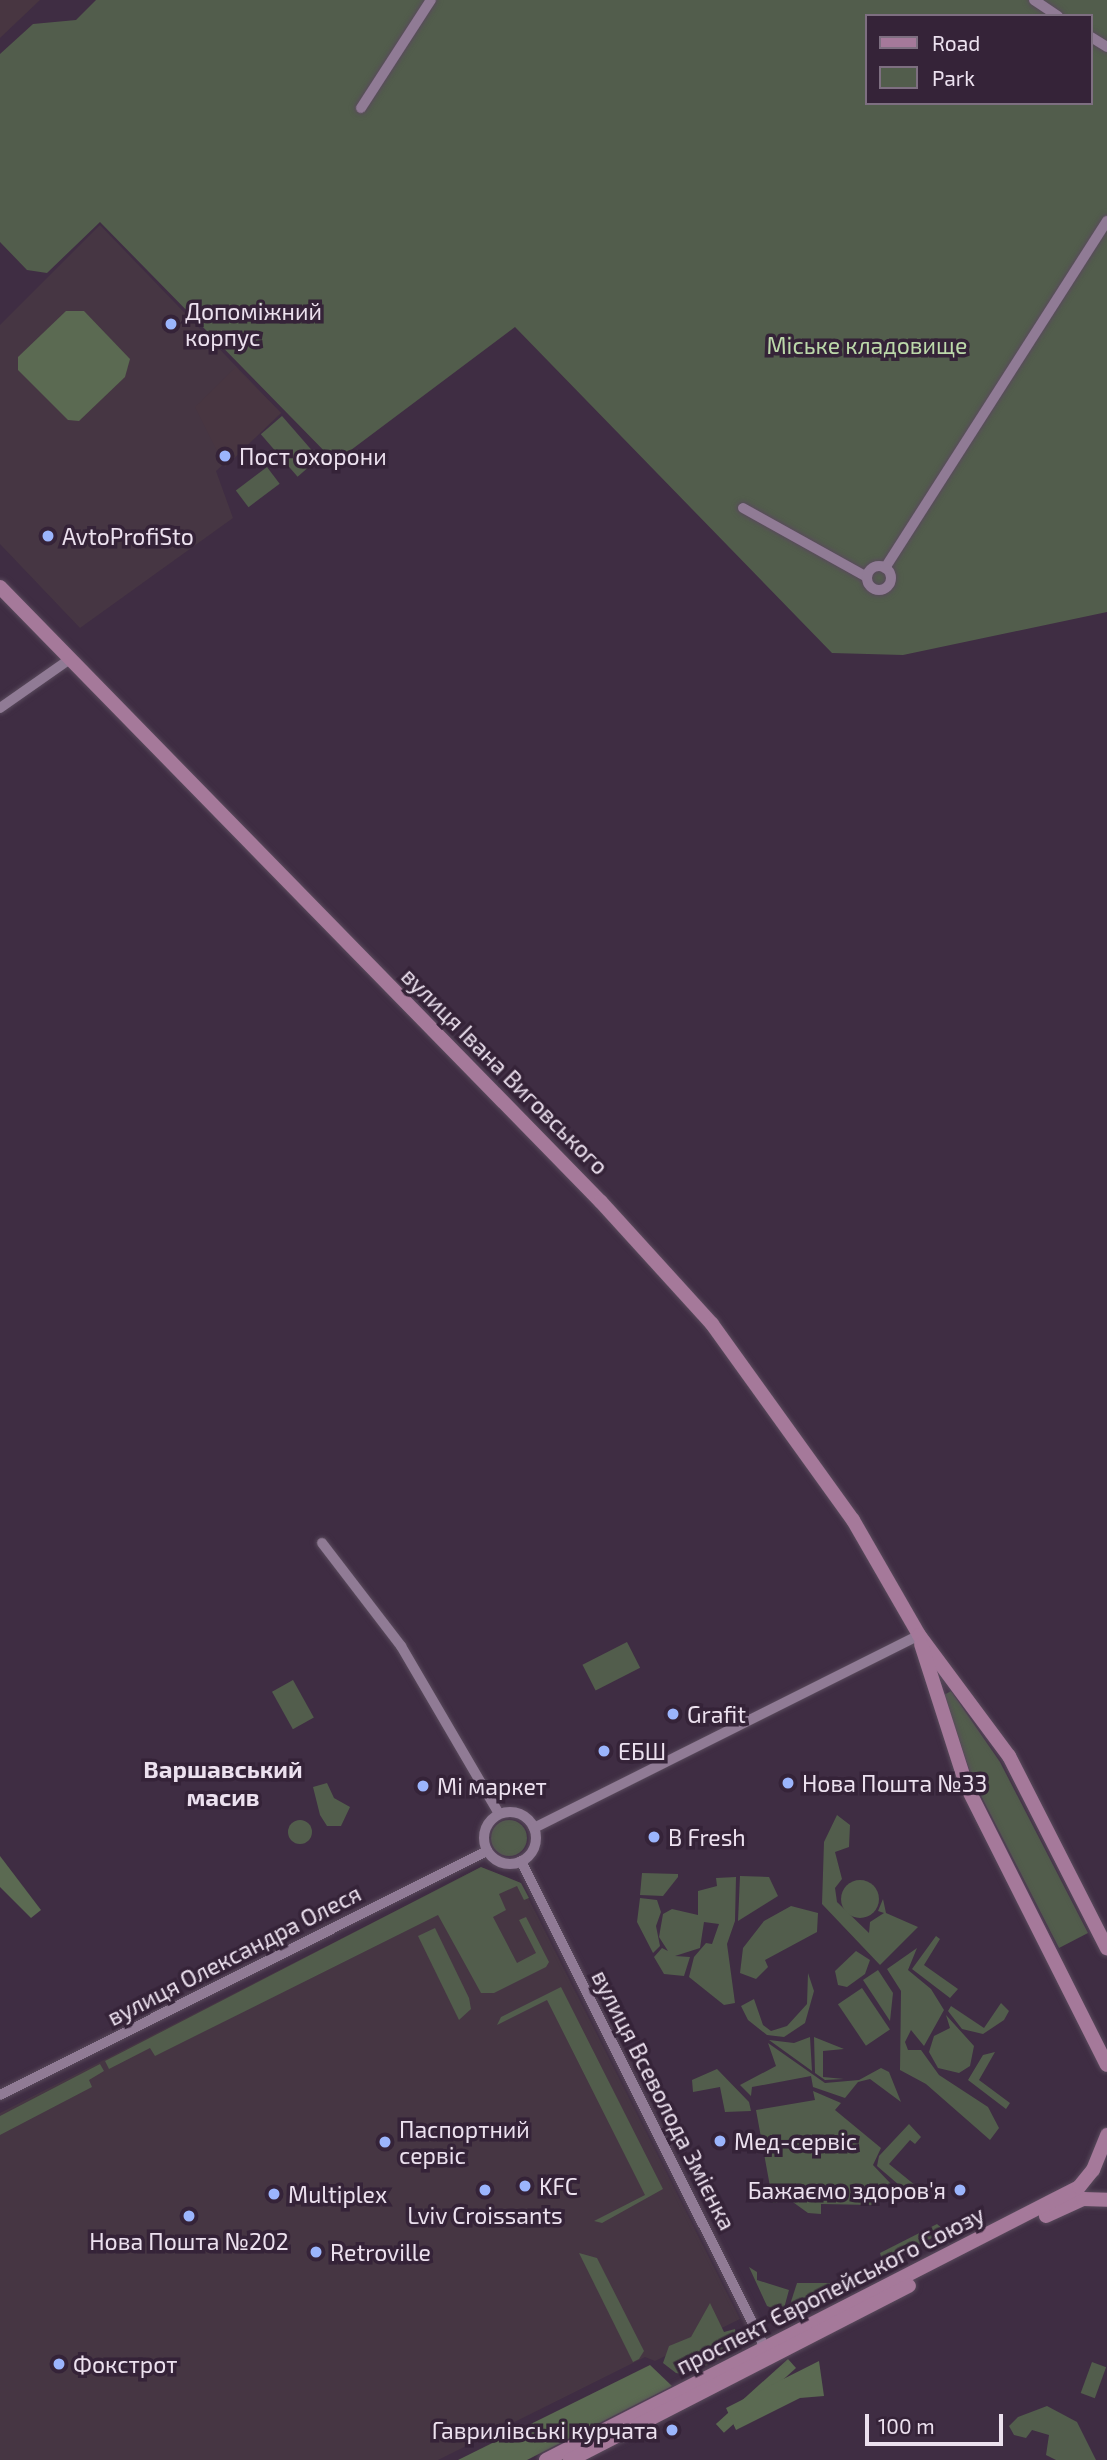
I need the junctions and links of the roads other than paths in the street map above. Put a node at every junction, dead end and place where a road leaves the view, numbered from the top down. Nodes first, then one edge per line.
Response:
1 (431, 0) edge
2 (1034, 0) edge
3 (1055, 14) edge
4 (361, 108) dead end
5 (1107, 221) edge
6 (743, 508) dead end
7 (885, 568) junction
8 (867, 577) junction
9 (0, 587) edge
10 (70, 659) junction
11 (0, 708) edge
12 (322, 1543) dead end
13 (919, 1635) junction
14 (499, 1814) junction
15 (534, 1828) junction
16 (487, 1851) junction
17 (521, 1861) junction
18 (1107, 1948) edge
19 (1107, 2066) edge
20 (0, 2095) edge
21 (1107, 2137) edge
22 (1107, 2154) edge
23 (1107, 2200) edge
24 (767, 2353) junction
25 (547, 2460) edge
26 (570, 2460) edge

1 - 4 street
2 - 3 street
5 - 7 street
6 - 8 street
7 - 8 street
7 - 8 street
9 - 10 main road, вулиця Івана Виговського
10 - 11 street
10 - 13 main road, вулиця Івана Виговського
12 - 14 street
13 - 15 street
13 - 18 main road, вулиця Івана Виговського
13 - 19 main road, вулиця Івана Виговського
14 - 15 street
14 - 16 street
15 - 17 street
16 - 17 street
16 - 20 street, вулиця Олександра Олеся
17 - 24 street, вулиця Всеволода Змієнка
21 - 22 main road
21 - 24 main road, проспект Європейського Союзу
23 - 24 main road, проспект Європейського Союзу
24 - 25 main road, проспект Європейського Союзу
24 - 26 main road, проспект Європейського Союзу

